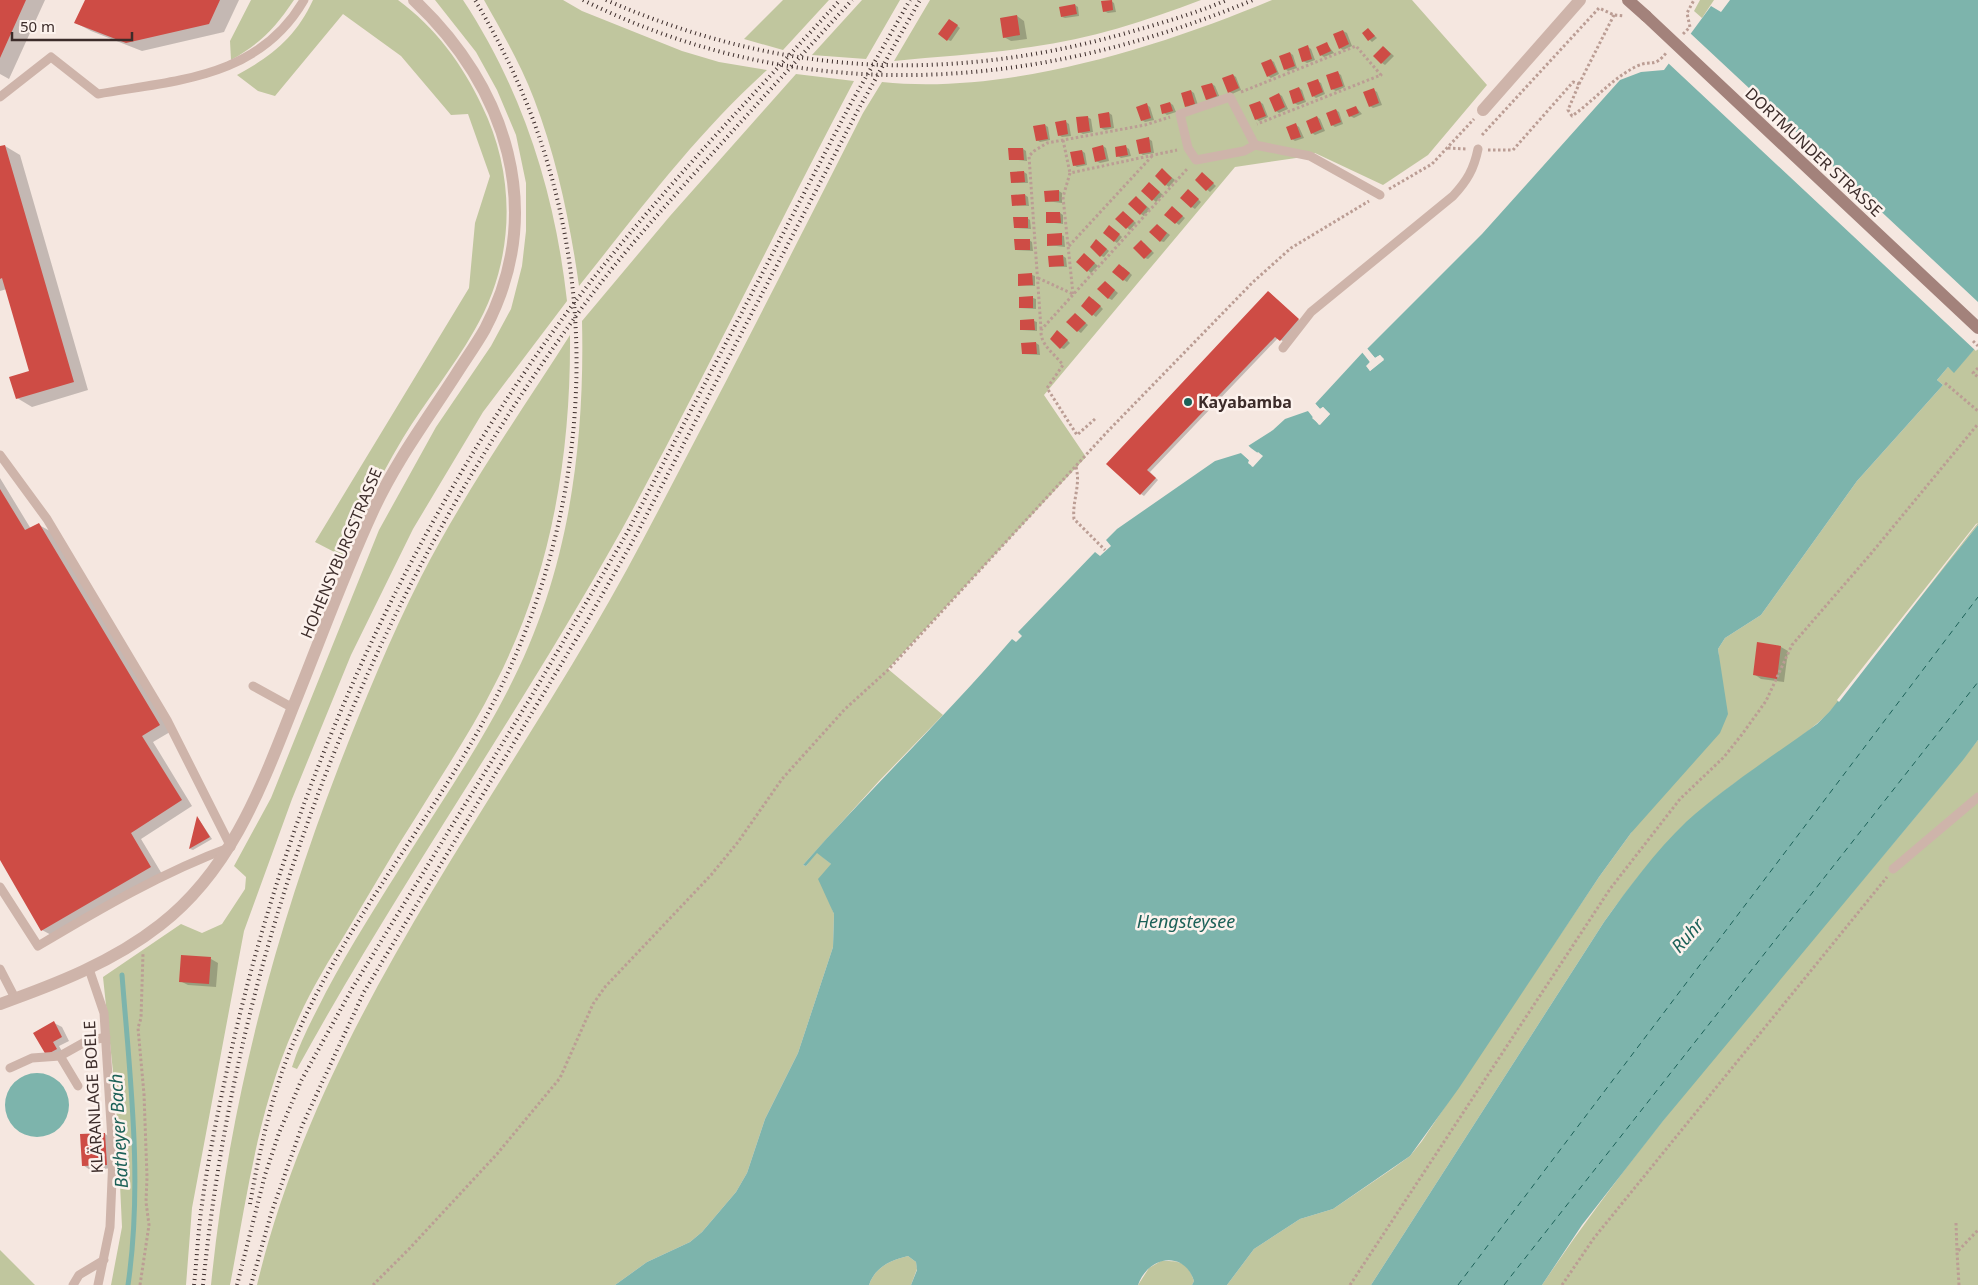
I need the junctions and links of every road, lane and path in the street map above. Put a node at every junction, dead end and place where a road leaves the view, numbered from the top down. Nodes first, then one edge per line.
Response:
1 (304, 0) edge
2 (414, 0) edge
3 (1580, 0) edge
4 (1628, 0) edge
5 (1694, 0) edge
6 (1614, 15) junction
7 (1624, 16) dead end
8 (1677, 41) dead end
9 (1671, 48) dead end
10 (1579, 84) junction
11 (0, 97) edge
12 (1230, 97) junction
13 (1483, 110) joint
14 (1180, 114) junction
15 (1247, 128) junction
16 (1482, 135) dead end
17 (1063, 140) junction
18 (1255, 145) junction
19 (1188, 148) junction
20 (1447, 148) junction
21 (1478, 149) junction
22 (1153, 155) junction
23 (1196, 160) junction
24 (1070, 173) junction
25 (1380, 195) junction
26 (1068, 247) junction
27 (1037, 278) junction
28 (1073, 294) junction
29 (1978, 328) edge
30 (1041, 330) junction
31 (1283, 348) dead end
32 (1978, 368) edge
33 (1978, 377) edge
34 (1946, 383) dead end
35 (1978, 411) edge
36 (1095, 419) dead end
37 (1978, 424) edge
38 (0, 455) edge
39 (1076, 467) junction
40 (1105, 550) dead end
41 (253, 686) dead end
42 (293, 708) junction
43 (1978, 797) edge
44 (231, 847) junction
45 (1894, 869) joint
46 (0, 887) edge
47 (135, 943) junction
48 (0, 969) edge
49 (89, 969) junction
50 (15, 998) junction
51 (0, 1004) edge
52 (106, 1037) junction
53 (60, 1056) junction
54 (10, 1068) dead end
55 (78, 1086) dead end
56 (1956, 1223) dead end
57 (1978, 1230) edge
58 (1957, 1252) junction
59 (104, 1260) junction
60 (72, 1285) edge
61 (98, 1285) edge
62 (140, 1285) edge
63 (373, 1285) edge
64 (1350, 1285) edge
65 (1562, 1285) edge
66 (1959, 1285) edge

1 - 11 lane
2 - 42 street, HOHENSYBURGSTRASSE
3 - 13 street
4 - 29 main road, DORTMUNDER STRASSE, bridge
5 - 8 path
6 - 7 path
6 - 10 path
6 - 16 path
9 - 10 path
10 - 21 path
12 - 14 lane
12 - 15 lane
12 - 15 path
13 - 20 path
14 - 17 path
14 - 19 lane
15 - 18 lane
17 - 24 path
17 - 27 path
18 - 23 lane
18 - 25 lane
19 - 22 path
19 - 23 lane
20 - 21 path
20 - 25 path
21 - 31 lane
22 - 24 path
22 - 26 path
23 - 28 path
24 - 26 path
25 - 39 path
26 - 28 path
27 - 28 path
27 - 30 path
28 - 30 path
30 - 36 path
32 - 33 path
34 - 35 path
37 - 64 path
38 - 44 lane
39 - 40 path
39 - 63 path
41 - 42 lane
42 - 44 street, HOHENSYBURGSTRASSE
43 - 45 lane
44 - 46 lane
44 - 47 street, HOHENSYBURGSTRASSE
45 - 65 path
47 - 49 street, HOHENSYBURGSTRASSE
47 - 62 path
48 - 50 lane
49 - 50 street, HOHENSYBURGSTRASSE
49 - 52 lane, KLÄRANLAGE BOELE
50 - 51 street, HOHENSYBURGSTRASSE
52 - 53 lane
52 - 59 lane, KLÄRANLAGE BOELE
53 - 54 lane
53 - 55 lane
56 - 58 path
57 - 58 path
58 - 66 path
59 - 60 lane
59 - 61 lane, KLÄRANLAGE BOELE

